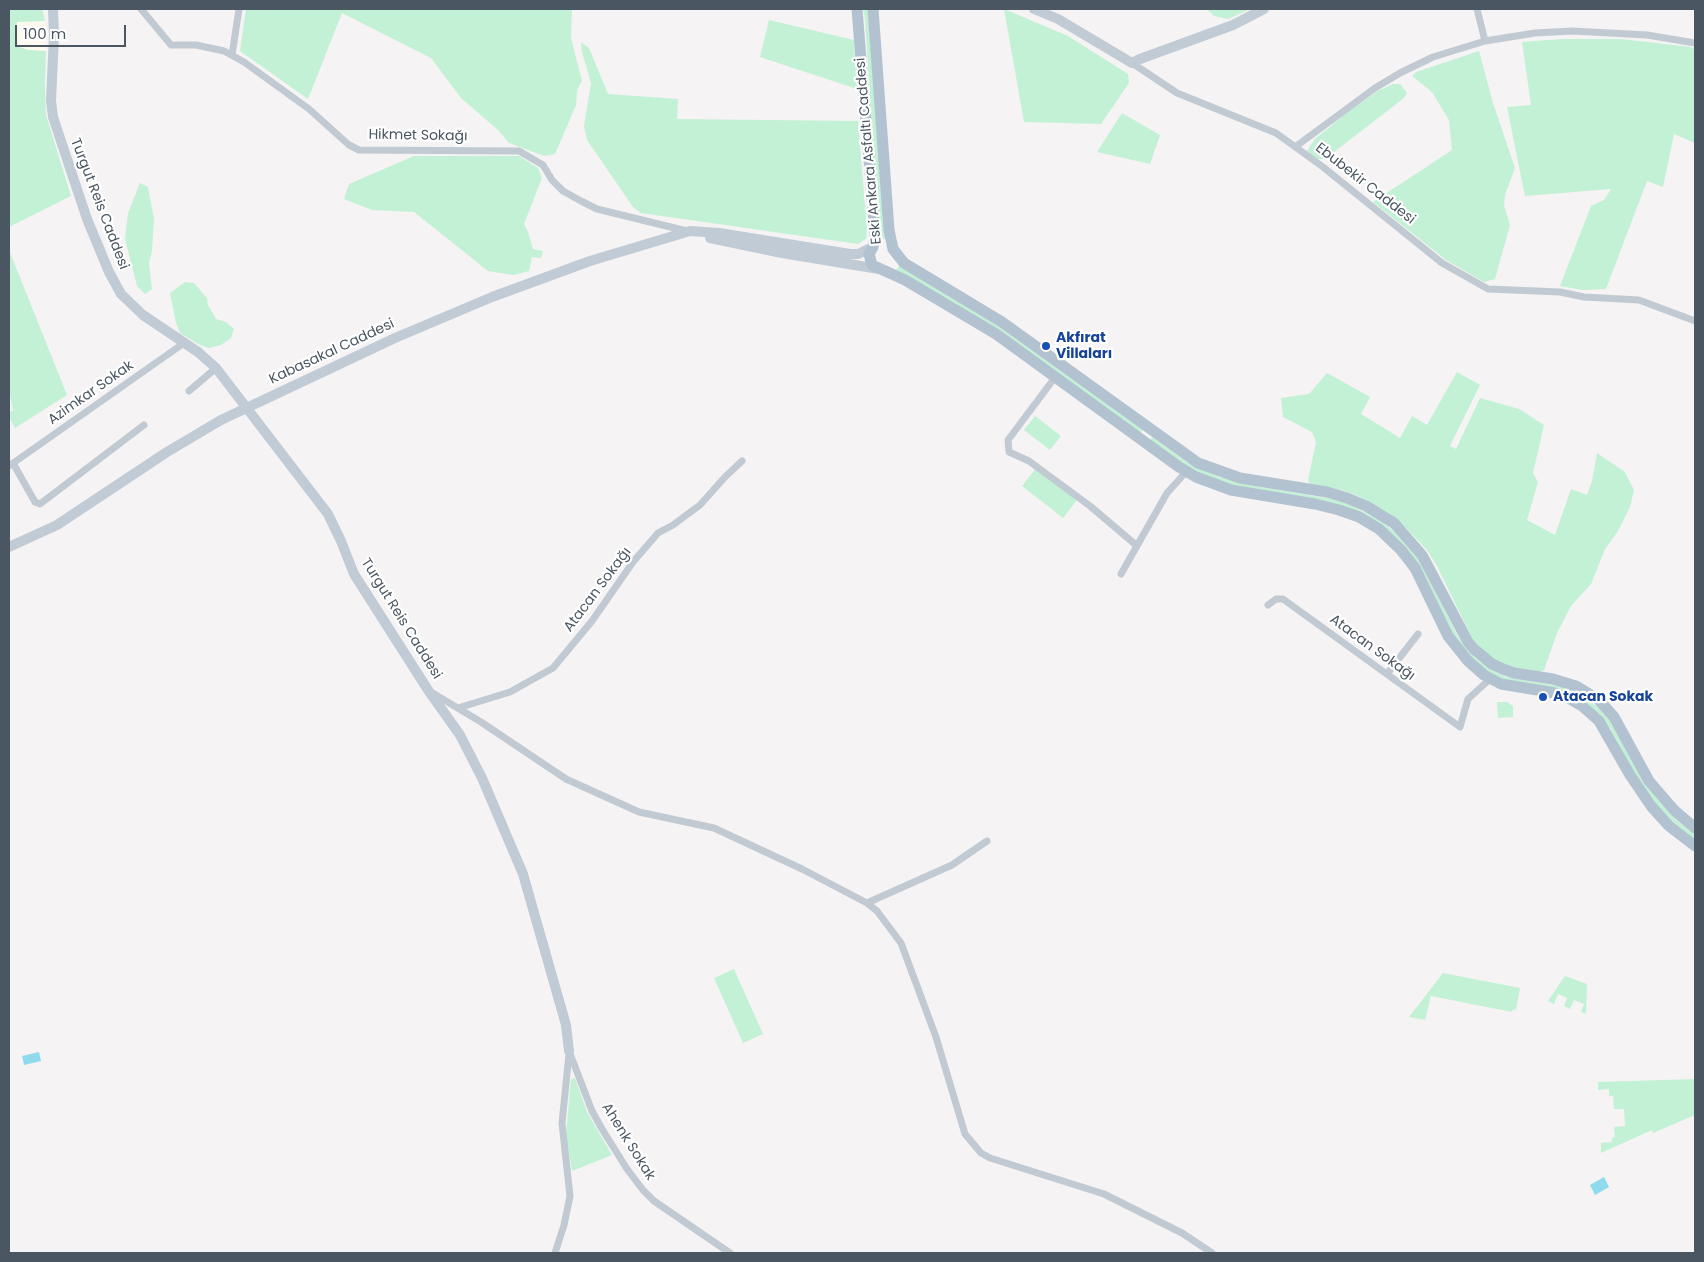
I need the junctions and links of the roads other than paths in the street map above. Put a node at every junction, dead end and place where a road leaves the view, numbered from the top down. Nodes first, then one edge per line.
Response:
1 (53, 9) edge
2 (141, 9) edge
3 (238, 9) edge
4 (857, 9) edge
5 (873, 9) edge
6 (1034, 9) edge
7 (1264, 9) edge
8 (1477, 9) edge
9 (1484, 41) junction
10 (1695, 43) edge
11 (232, 55) junction
12 (1132, 63) junction
13 (1295, 147) junction
14 (690, 231) junction
15 (873, 247) junction
16 (893, 249) junction
17 (879, 269) junction
18 (1695, 321) edge
19 (184, 343) junction
20 (216, 368) junction
21 (1056, 376) junction
22 (188, 391) dead end
23 (246, 408) junction
24 (144, 425) dead end
25 (742, 462) dead end
26 (11, 465) edge
27 (1186, 472) junction
28 (1136, 545) junction
29 (9, 547) edge
30 (1121, 574) dead end
31 (1268, 605) dead end
32 (1418, 634) dead end
33 (1387, 674) junction
34 (1490, 679) junction
35 (428, 690) junction
36 (458, 708) junction
37 (1695, 828) edge
38 (987, 841) dead end
39 (1695, 846) edge
40 (867, 903) junction
41 (569, 1051) junction
42 (555, 1253) edge
43 (730, 1253) edge
44 (1212, 1253) edge

1 - 19 street, Turgut Reis Caddesi
2 - 11 street, Hikmet Sokağı
3 - 11 street
4 - 15 main road, Eski Ankara Asfaltı Caddesi
5 - 16 main road, Eski Ankara Asfaltı Caddesi
6 - 12 street, Ebubekir Caddesi
7 - 12 street
8 - 9 street
9 - 10 street
9 - 13 street
11 - 14 street, Hikmet Sokağı
12 - 13 street, Ebubekir Caddesi
13 - 18 street, Ebubekir Caddesi
14 - 15 street, Hikmet Sokağı
14 - 17 street, Hikmet Sokağı
14 - 23 street, Kabasakal Caddesi
15 - 16 main road
15 - 17 main road
16 - 17 main road
16 - 37 main road, Eski Ankara Asfaltı Caddesi
17 - 21 main road
19 - 20 street, Turgut Reis Caddesi
19 - 26 street, Azimkar Sokak
20 - 22 street
20 - 23 street, Turgut Reis Caddesi
21 - 27 main road
21 - 28 street
23 - 29 street, Kabasakal Caddesi
23 - 35 street, Turgut Reis Caddesi
24 - 26 street, Azimkar Sokak
25 - 36 street, Atacan Sokağı
27 - 28 street
27 - 34 main road
28 - 30 street
31 - 33 street, Atacan Sokağı
32 - 33 street
33 - 34 street, Atacan Sokağı
34 - 39 main road
35 - 36 street
35 - 41 street, Turgut Reis Caddesi
36 - 40 street
38 - 40 street
40 - 44 street
41 - 42 street, Turgut Reis Caddesi
41 - 43 street, Ahenk Sokak

